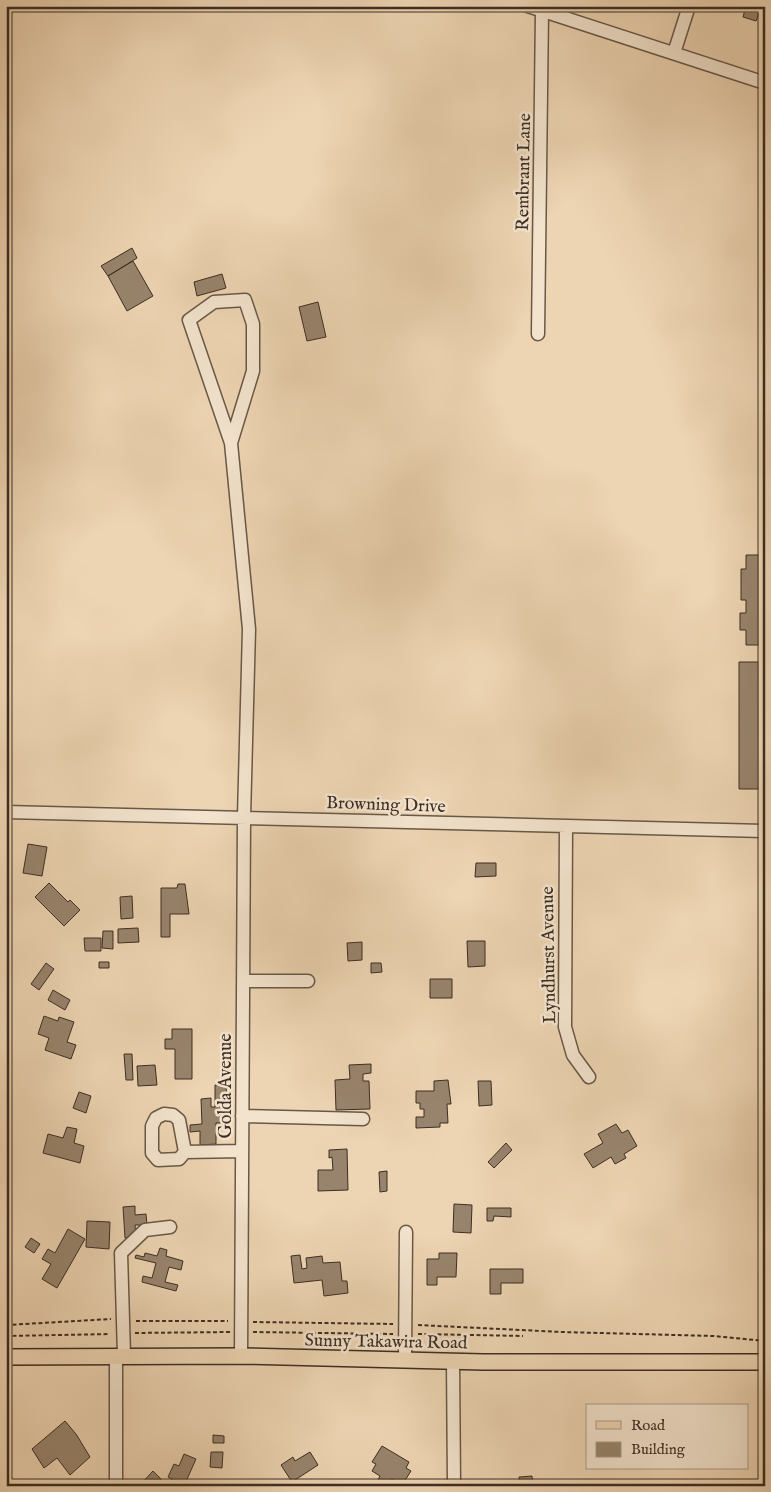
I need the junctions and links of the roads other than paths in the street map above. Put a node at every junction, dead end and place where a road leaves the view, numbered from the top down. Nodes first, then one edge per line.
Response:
1 (528, 6) edge
2 (689, 6) edge
3 (542, 11) junction
4 (674, 53) junction
5 (765, 82) edge
6 (538, 334) dead end
7 (231, 443) junction
8 (6, 812) edge
9 (244, 817) junction
10 (566, 826) junction
11 (765, 831) edge
12 (243, 981) junction
13 (308, 981) dead end
14 (589, 1077) dead end
15 (242, 1116) junction
16 (363, 1119) dead end
17 (242, 1151) junction
18 (185, 1152) dead end
19 (170, 1227) dead end
20 (406, 1232) dead end
21 (120, 1356) junction
22 (241, 1356) junction
23 (6, 1357) edge
24 (405, 1360) junction
25 (453, 1361) junction
26 (765, 1362) edge
27 (116, 1486) edge
28 (454, 1486) edge

1 - 3 street
2 - 4 street
3 - 4 street
3 - 6 street, Rembrant Lane
4 - 5 street
7 - 7 street
7 - 9 street, Golda Avenue
8 - 9 street, Browning Drive
9 - 10 street, Browning Drive
9 - 12 street, Golda Avenue
10 - 11 street, Browning Drive
10 - 14 street, Lyndhurst Avenue
12 - 13 street
12 - 15 street, Golda Avenue
15 - 16 street
15 - 17 street, Golda Avenue
17 - 18 street
17 - 22 street, Golda Avenue
19 - 21 street
20 - 24 street
21 - 22 main road, Sunny Takawira Road
21 - 23 main road, Sunny Takawira Road
21 - 27 street
22 - 24 main road, Sunny Takawira Road
24 - 25 main road, Sunny Takawira Road
25 - 26 main road, Sunny Takawira Road
25 - 28 street

